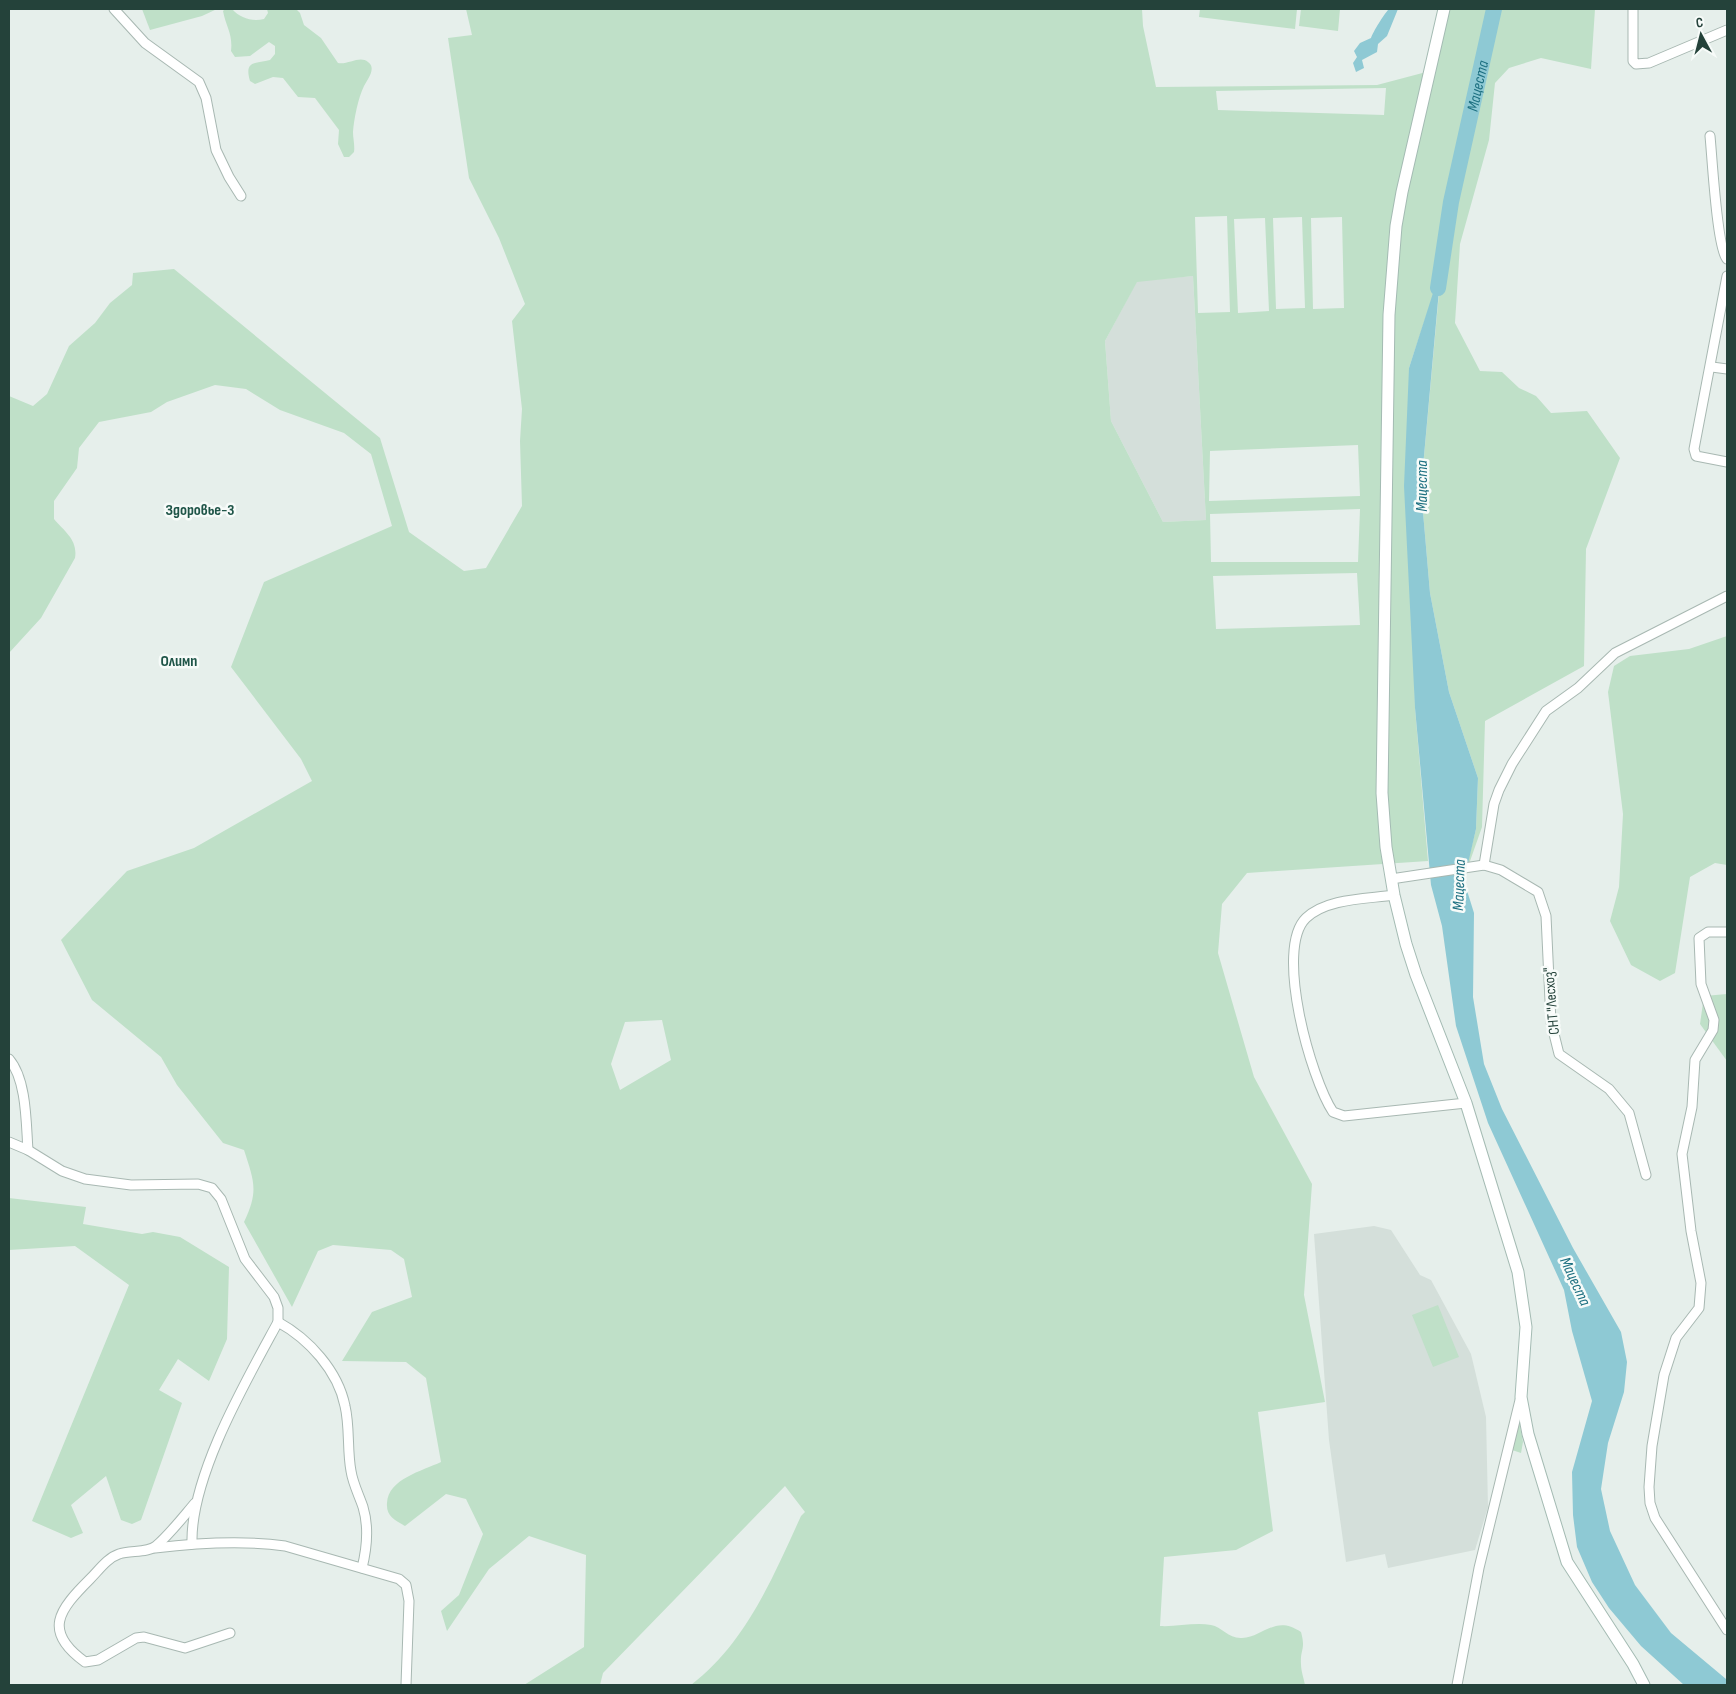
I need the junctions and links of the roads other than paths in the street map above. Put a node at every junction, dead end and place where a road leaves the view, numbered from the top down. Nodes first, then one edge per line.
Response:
1 (114, 9) edge
2 (1444, 9) edge
3 (1633, 9) edge
4 (1727, 30) edge
5 (1710, 136) dead end
6 (241, 196) dead end
7 (1727, 259) edge
8 (1727, 276) edge
9 (1712, 367) junction
10 (1727, 370) edge
11 (1727, 462) edge
12 (1727, 596) edge
13 (1479, 865) junction
14 (1391, 879) junction
15 (1394, 895) junction
16 (1727, 932) edge
17 (9, 1059) edge
18 (1466, 1103) junction
19 (9, 1142) edge
20 (28, 1150) junction
21 (1646, 1175) dead end
22 (278, 1322) junction
23 (1521, 1397) junction
24 (195, 1503) junction
25 (192, 1544) junction
26 (154, 1548) junction
27 (362, 1568) junction
28 (1726, 1623) edge
29 (230, 1633) dead end
30 (406, 1685) edge
31 (1457, 1685) edge
32 (1644, 1685) edge

1 - 6 street
2 - 14 main road
3 - 4 street
5 - 7 street
8 - 9 street
9 - 10 street
9 - 11 street
12 - 13 street
13 - 14 street
13 - 21 street, СНТ "Лесхоз"
14 - 15 main road
15 - 18 main road
15 - 18 street
16 - 28 street
17 - 20 street
18 - 23 main road
19 - 20 street
20 - 22 street
22 - 24 street
22 - 27 street
23 - 31 street
23 - 32 main road
24 - 25 street
24 - 26 street
25 - 26 street
25 - 27 street
26 - 29 street
27 - 30 street

